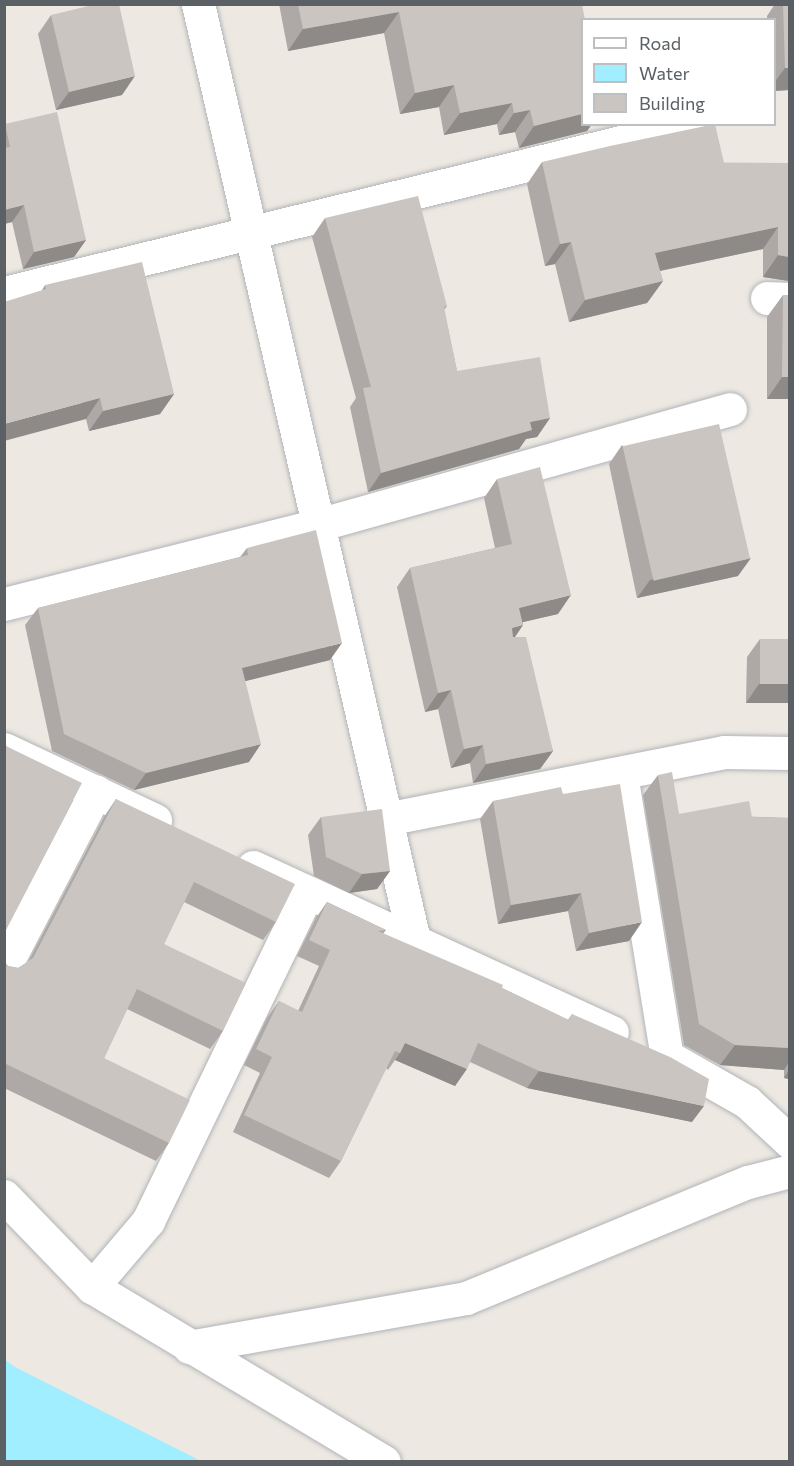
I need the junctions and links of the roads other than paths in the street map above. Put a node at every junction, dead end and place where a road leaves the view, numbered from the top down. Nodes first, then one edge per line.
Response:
1 (198, 4) edge
2 (686, 126) edge
3 (250, 231) junction
4 (4, 293) edge
5 (730, 409) dead end
6 (318, 525) junction
7 (4, 604) edge
8 (4, 749) edge
9 (789, 753) edge
10 (621, 774) junction
11 (96, 791) junction
12 (386, 819) junction
13 (180, 832) edge
14 (222, 852) edge
15 (307, 893) junction
16 (416, 945) junction
17 (4, 969) edge
18 (667, 1057) junction
19 (789, 1142) edge
20 (789, 1171) edge
21 (4, 1196) edge
22 (92, 1287) junction
23 (189, 1347) junction
24 (384, 1461) edge

1 - 3 street
2 - 3 street
3 - 4 street
3 - 6 street
5 - 6 street
6 - 7 street
6 - 12 street
8 - 11 street
9 - 10 street
10 - 12 street
10 - 18 street
11 - 13 street
11 - 17 street
12 - 16 street
14 - 15 street
15 - 16 street
15 - 22 street
16 - 18 street
18 - 19 street
20 - 23 street
21 - 22 street
22 - 23 street
23 - 24 street

